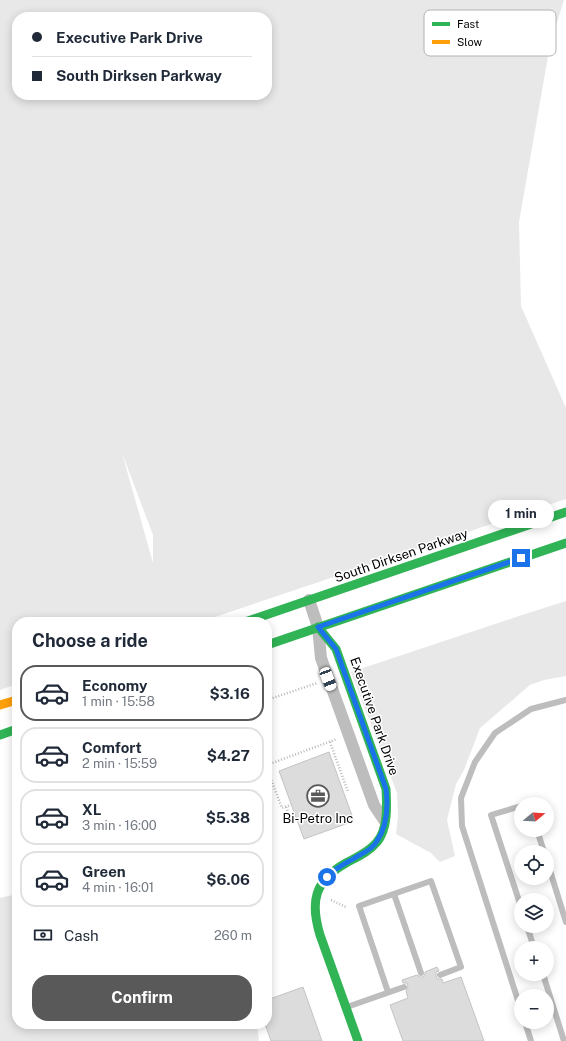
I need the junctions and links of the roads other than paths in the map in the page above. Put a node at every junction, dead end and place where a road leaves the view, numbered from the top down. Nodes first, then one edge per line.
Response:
1 (566, 512) edge
2 (566, 543) edge
3 (506, 574) dead end
4 (461, 578) junction
5 (309, 600) junction
6 (260, 617) edge
7 (318, 627) junction
8 (272, 643) edge
9 (566, 700) edge
10 (12, 701) edge
11 (0, 705) edge
12 (12, 731) edge
13 (0, 735) edge
14 (514, 808) edge
15 (384, 820) junction
16 (554, 883) edge
17 (516, 893) edge
18 (394, 894) junction
19 (566, 922) edge
20 (421, 973) dead end
21 (440, 975) dead end
22 (545, 981) edge
23 (404, 987) dead end
24 (514, 989) edge
25 (388, 992) junction
26 (346, 1008) junction
27 (527, 1029) edge
28 (358, 1041) edge
29 (531, 1041) edge
30 (564, 1041) edge

1 - 5 main road, South Dirksen Parkway
2 - 4 main road
3 - 4 main road
4 - 7 main road
5 - 6 main road, South Dirksen Parkway
5 - 7 street, Executive Park Drive
7 - 8 main road
7 - 15 street, Executive Park Drive
7 - 15 main road, Executive Park Drive
9 - 24 lane
10 - 11 main road
12 - 13 main road
14 - 17 lane
15 - 26 main road, Executive Park Drive
16 - 19 lane
18 - 20 lane
18 - 21 lane
18 - 25 lane
22 - 30 lane
23 - 25 lane
25 - 26 lane
26 - 28 main road, Executive Park Drive
27 - 29 lane

